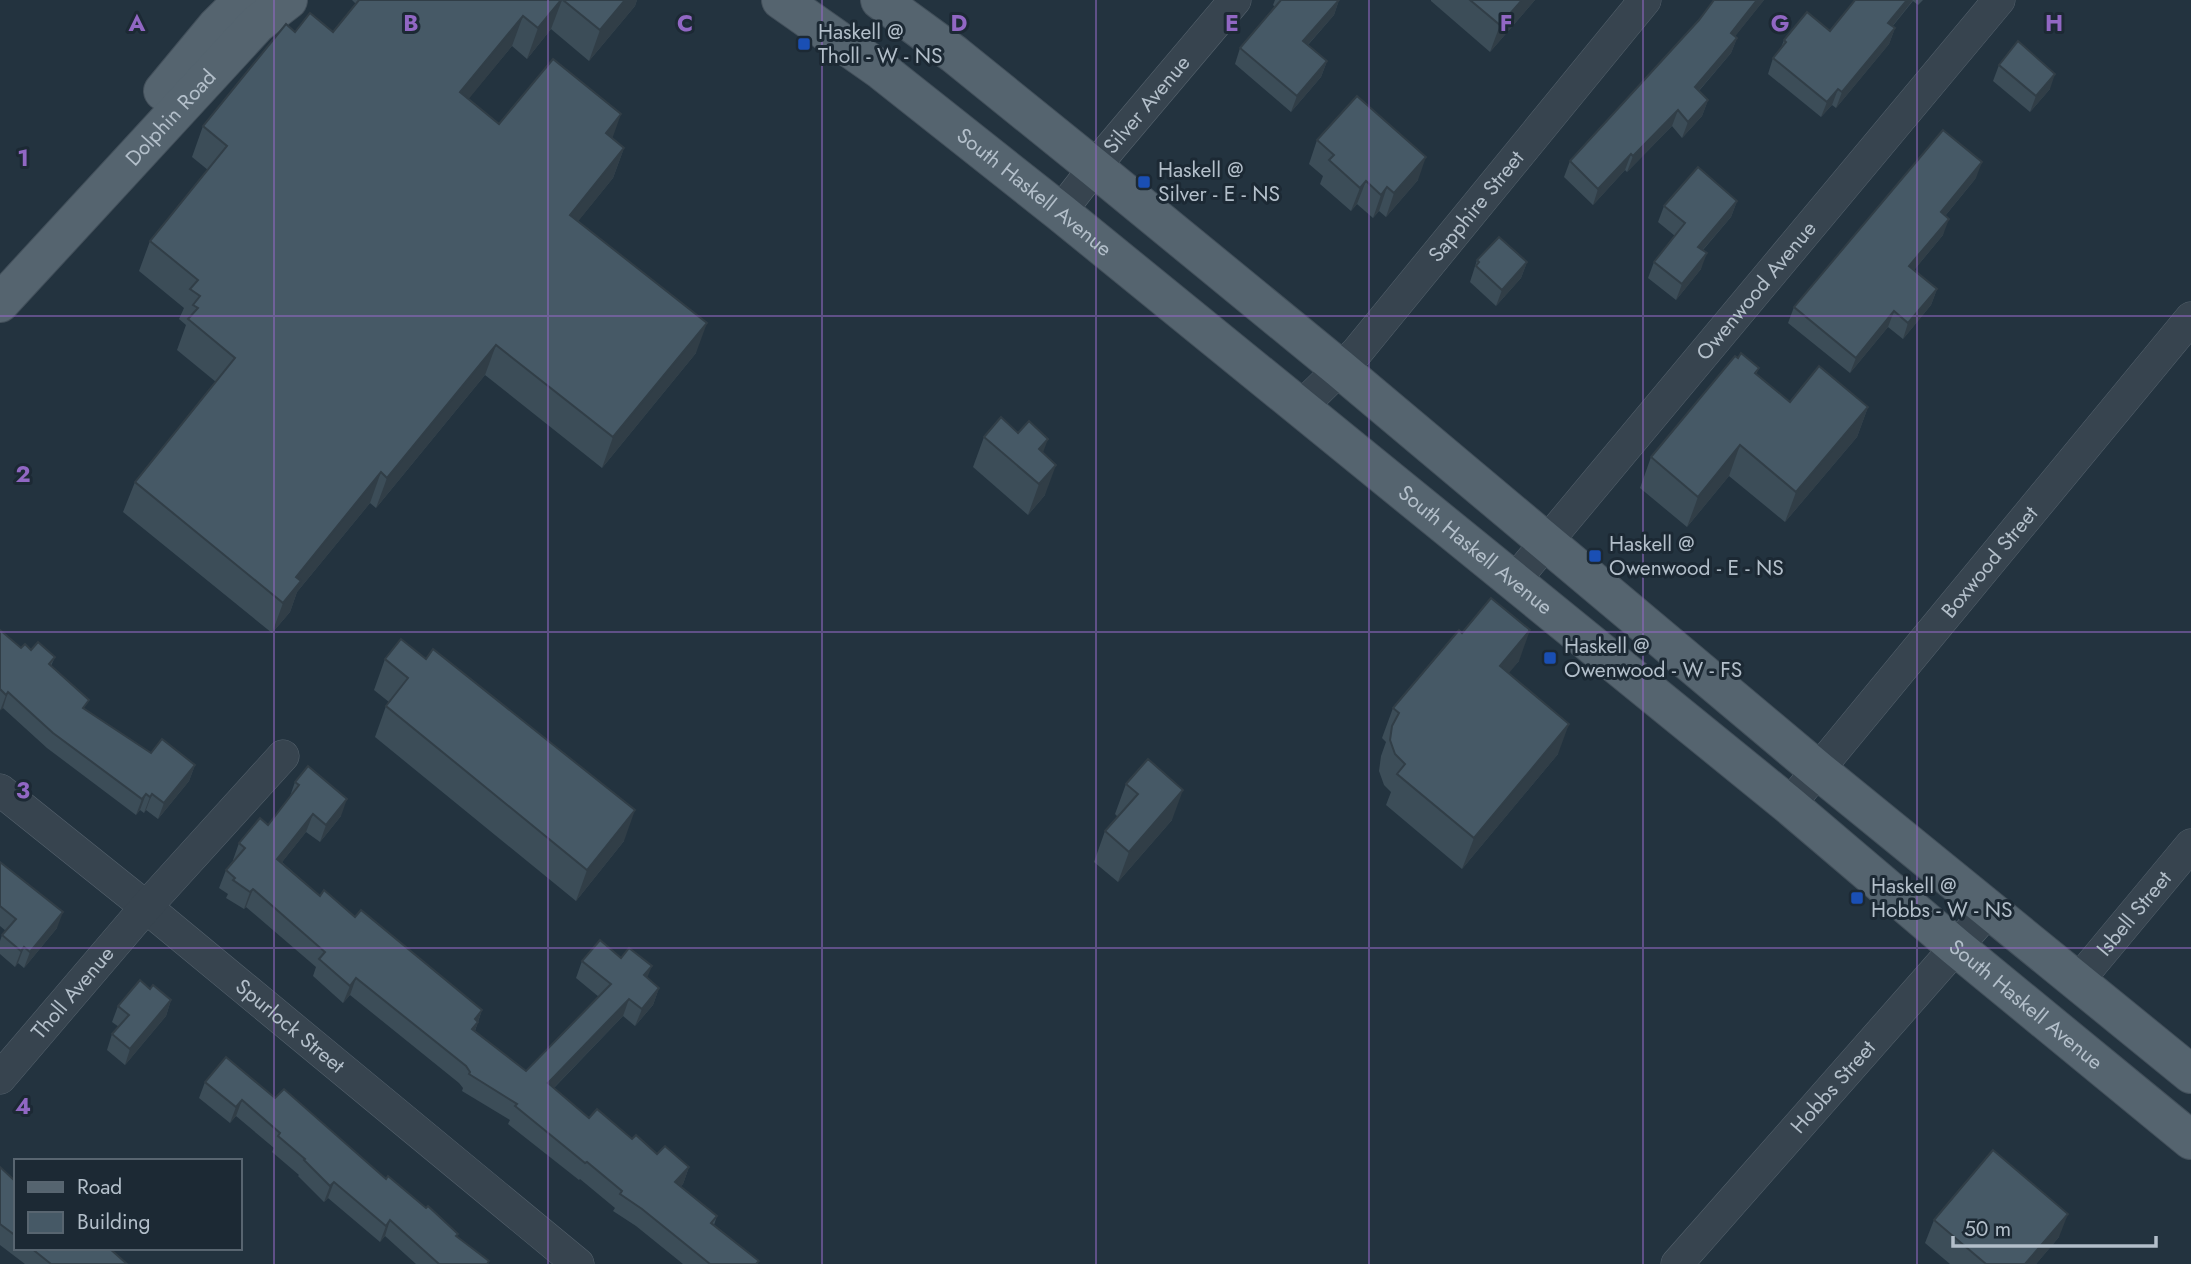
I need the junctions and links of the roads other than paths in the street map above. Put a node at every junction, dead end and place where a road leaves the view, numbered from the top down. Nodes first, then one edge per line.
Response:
1 (243, 0) edge
2 (288, 0) edge
3 (781, 0) edge
4 (880, 0) edge
5 (1235, 0) edge
6 (1645, 0) edge
7 (1999, 0) edge
8 (918, 27) junction
9 (882, 71) junction
10 (1095, 167) junction
11 (1060, 212) junction
12 (60, 240) junction
13 (0, 303) edge
14 (2191, 318) edge
15 (1339, 368) junction
16 (1300, 408) junction
17 (1547, 542) junction
18 (1514, 581) junction
19 (283, 755) dead end
20 (1819, 771) junction
21 (0, 790) edge
22 (1789, 805) junction
23 (2191, 845) edge
24 (146, 907) junction
25 (1989, 911) junction
26 (1956, 947) junction
27 (2077, 982) junction
28 (2045, 1019) junction
29 (2191, 1074) edge
30 (0, 1078) edge
31 (2191, 1140) edge
32 (578, 1264) edge
33 (1678, 1264) edge

1 - 12 main road, Dolphin Road
2 - 12 main road, Dolphin Road
3 - 9 main road, South Haskell Avenue
4 - 8 main road
5 - 10 street, Silver Avenue
6 - 15 street, Sapphire Street
7 - 17 street, Owenwood Avenue
8 - 9 main road
8 - 10 main road
9 - 11 main road, South Haskell Avenue
10 - 11 street, Silver Avenue
10 - 15 main road
11 - 16 main road, South Haskell Avenue
12 - 13 main road, Dolphin Road
14 - 20 street, Boxwood Street
15 - 16 street, Sapphire Street
15 - 17 main road
16 - 18 main road, South Haskell Avenue
17 - 18 street, Owenwood Avenue
17 - 20 main road
18 - 22 main road, South Haskell Avenue
19 - 24 street, Tholl Avenue
20 - 22 street, Boxwood Street
20 - 25 main road
21 - 24 street, Spurlock Street
22 - 26 main road, South Haskell Avenue
23 - 27 street, Isbell Street
24 - 30 street, Tholl Avenue
24 - 32 street, Spurlock Street
25 - 26 street, Hobbs Street
25 - 27 main road
26 - 28 main road, South Haskell Avenue
26 - 33 street, Hobbs Street
27 - 28 main road
27 - 29 main road
28 - 31 main road, South Haskell Avenue

